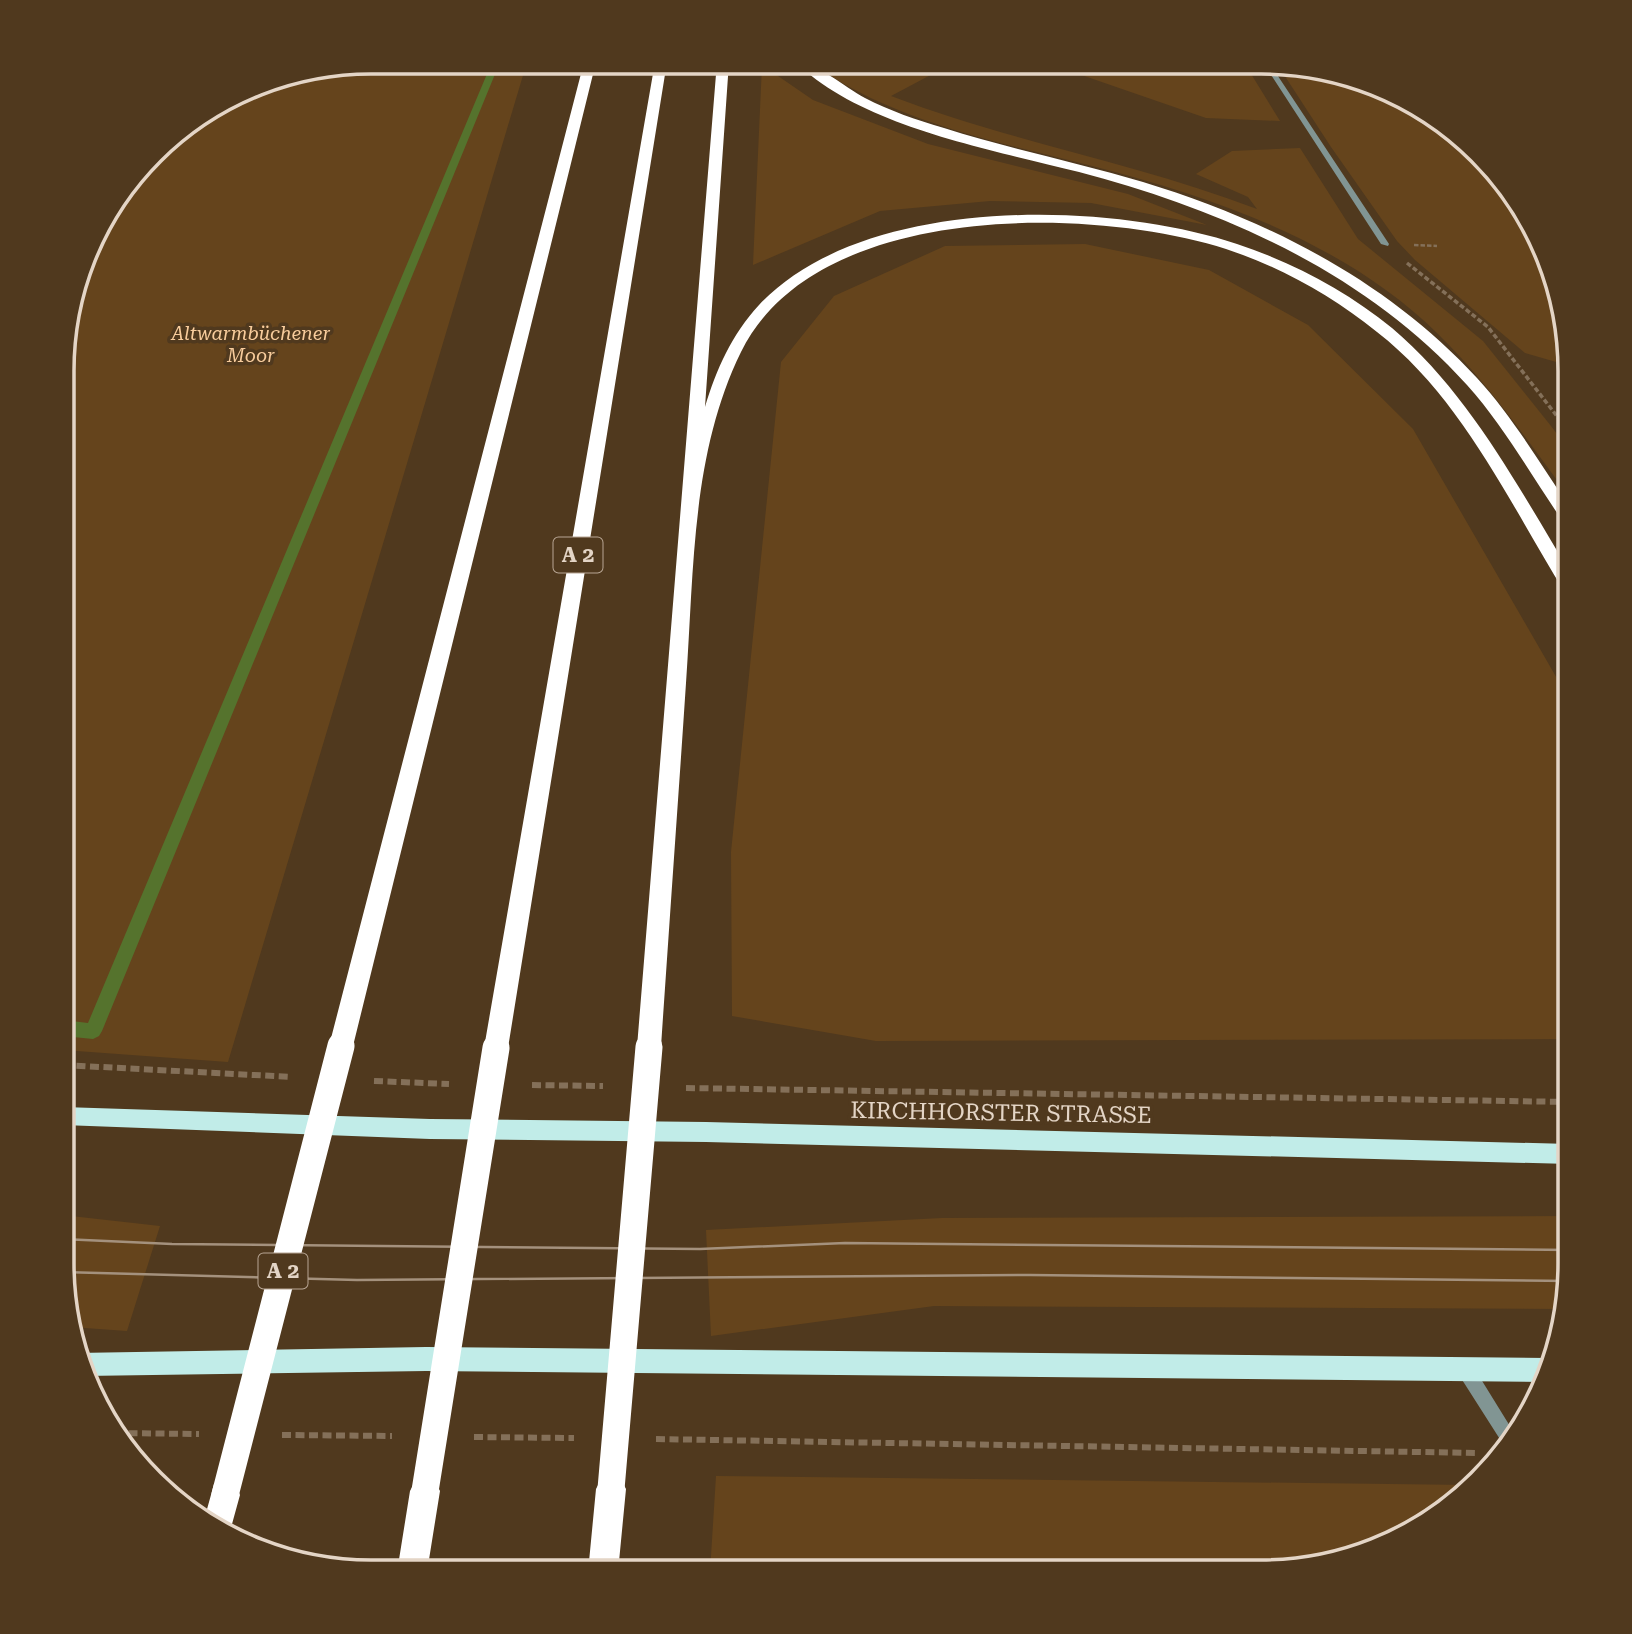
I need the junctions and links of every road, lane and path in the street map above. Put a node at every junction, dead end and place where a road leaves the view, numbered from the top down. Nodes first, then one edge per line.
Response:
1 (587, 74) edge
2 (659, 74) edge
3 (722, 74) edge
4 (819, 74) edge
5 (1274, 74) edge
6 (1385, 244) joint
7 (1559, 419) edge
8 (690, 494) junction
9 (1559, 504) edge
10 (1559, 569) edge
11 (74, 1066) edge
12 (298, 1077) dead end
13 (366, 1080) dead end
14 (463, 1084) dead end
15 (518, 1085) dead end
16 (615, 1086) dead end
17 (684, 1087) dead end
18 (1559, 1102) edge
19 (74, 1116) edge
20 (1559, 1154) edge
21 (91, 1364) edge
22 (1464, 1369) junction
23 (1539, 1370) edge
24 (1505, 1433) edge
25 (690, 1440) dead end
26 (1481, 1454) dead end
27 (219, 1519) edge
28 (414, 1560) edge
29 (604, 1560) edge

1 - 27 highway, A 2, bridge
2 - 28 highway, A 2, bridge
3 - 8 highway
4 - 9 highway
5 - 6 street
6 - 7 path
8 - 10 highway
8 - 29 highway, bridge
11 - 12 path
13 - 14 path
15 - 16 path
17 - 18 path
19 - 20 main road, KIRCHHORSTER STRASSE
21 - 22 main road
22 - 23 main road
22 - 24 street
25 - 26 path

